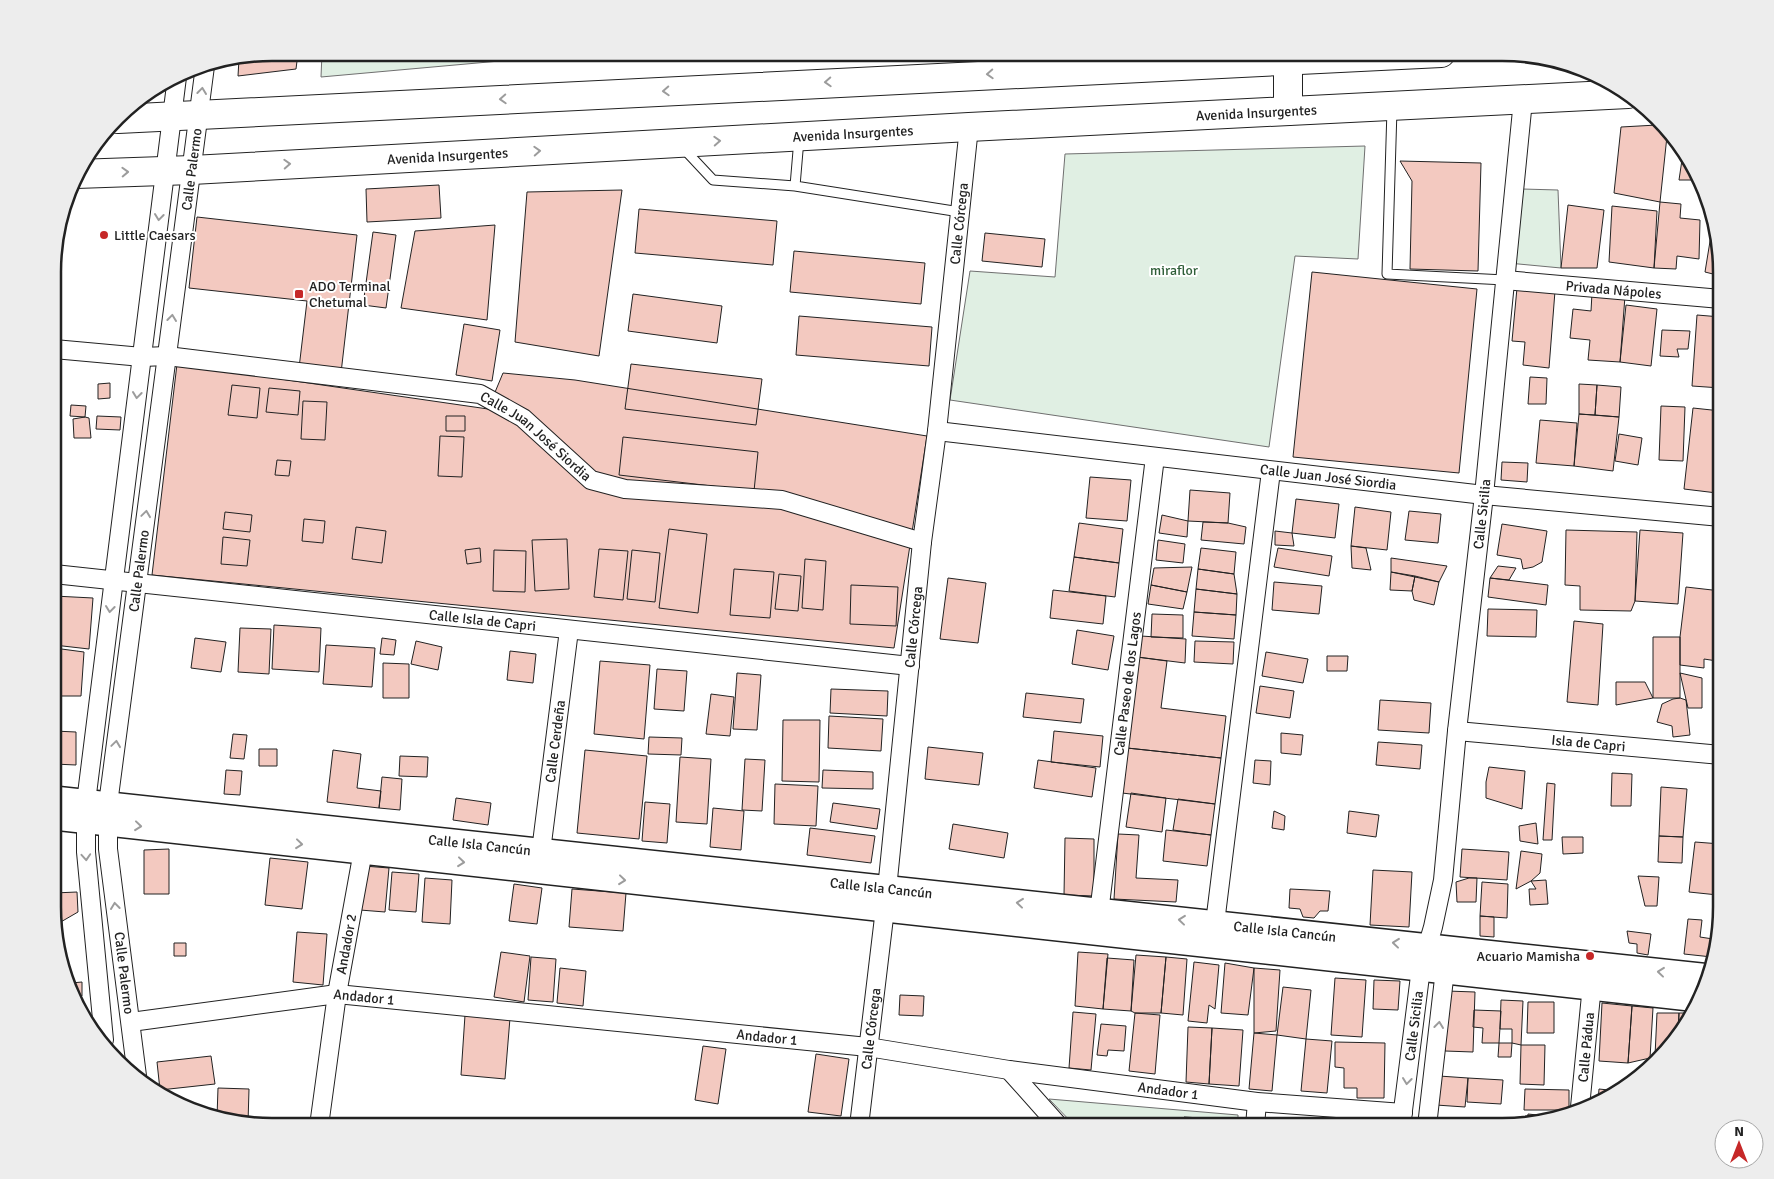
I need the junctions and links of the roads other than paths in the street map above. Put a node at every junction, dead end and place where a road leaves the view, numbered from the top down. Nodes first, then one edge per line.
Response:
1 (1070, 61) edge
2 (1288, 61) edge
3 (1022, 62) edge
4 (204, 72) edge
5 (176, 85) edge
6 (1615, 95) edge
7 (1523, 100) junction
8 (1392, 106) junction
9 (1288, 111) junction
10 (199, 115) junction
11 (172, 116) junction
12 (128, 118) edge
13 (969, 127) junction
14 (799, 136) junction
15 (678, 143) junction
16 (178, 170) junction
17 (86, 174) edge
18 (795, 186) junction
19 (960, 212) junction
20 (1505, 280) junction
21 (1713, 298) edge
22 (61, 350) edge
23 (167, 356) junction
24 (142, 357) junction
25 (937, 431) junction
26 (1155, 457) junction
27 (1270, 471) junction
28 (1484, 495) junction
29 (1713, 516) edge
30 (922, 542) junction
31 (61, 575) edge
32 (114, 581) junction
33 (137, 582) junction
34 (569, 630) junction
35 (910, 666) junction
36 (1457, 731) junction
37 (1713, 754) edge
38 (61, 801) edge
39 (97, 812) junction
40 (61, 816) edge
41 (363, 851) junction
42 (538, 861) junction
43 (886, 898) junction
44 (1098, 922) junction
45 (1215, 924) junction
46 (1433, 952) junction
47 (1593, 976) junction
48 (1701, 977) edge
49 (337, 994) junction
50 (1692, 998) edge
51 (130, 1022) junction
52 (103, 1033) edge
53 (868, 1046) junction
54 (136, 1067) edge
55 (1009, 1070) junction
56 (1257, 1102) junction
57 (1580, 1103) edge
58 (320, 1118) edge
59 (860, 1118) edge
60 (1052, 1118) edge
61 (1256, 1118) edge
62 (1386, 1118) edge
63 (1402, 1118) edge
64 (1427, 1118) edge

1 - 3 main road
2 - 9 main road
3 -> 10 main road
10 -> 4 street, Calle Palermo
5 - 11 street, Calle Palermo
6 - 7 main road, Avenida Insurgentes
7 - 8 main road, Avenida Insurgentes
7 - 20 street, Calle Sicilia
8 - 9 main road, Avenida Insurgentes
8 - 20 lane
9 - 13 main road, Avenida Insurgentes
10 - 11 main road
10 - 16 street, Calle Palermo
11 - 12 main road
11 - 16 street, Calle Palermo
13 - 14 main road, Avenida Insurgentes
13 - 19 street, Calle Córcega
15 -> 14 main road, Avenida Insurgentes
14 - 18 lane
16 -> 15 main road, Avenida Insurgentes
15 - 18 lane
17 -> 16 main road, Avenida Insurgentes
23 -> 16 street, Calle Palermo
16 -> 24 street, Calle Palermo
18 - 19 lane
19 - 25 street, Calle Córcega
20 - 21 street, Privada Nápoles
20 - 28 street, Calle Sicilia
22 - 24 street, Calle Juan José Siordia
23 - 24 street, Calle Juan José Siordia
23 - 30 street, Calle Juan José Siordia
33 -> 23 street, Calle Palermo
24 -> 32 street, Calle Palermo
25 - 26 street, Calle Juan José Siordia
25 - 30 street, Calle Córcega
26 - 27 street, Calle Juan José Siordia
26 - 44 street, Calle Paseo de los Lagos
27 - 28 street, Calle Juan José Siordia
27 - 45 street
28 - 29 street, Calle Juan José Siordia
28 - 36 street, Calle Sicilia
30 - 35 street, Calle Córcega
31 - 32 street, Calle Isla de Capri
32 - 33 street, Calle Isla de Capri
32 -> 39 street, Calle Palermo
33 - 34 street, Calle Isla de Capri
39 -> 33 street, Calle Palermo
34 - 35 street, Calle Isla de Capri
34 - 42 street, Calle Cerdeña
35 - 43 street, Calle Córcega
36 - 37 street, Isla de Capri
36 - 46 street, Calle Sicilia
38 - 39 street, Calle Isla Cancún
39 - 40 street, Calle Isla Cancún
39 -> 41 street, Calle Isla Cancún
39 - 42 street, Calle Isla Cancún
51 -> 39 street, Calle Palermo
39 -> 52 street, Calle Palermo
41 -> 42 street, Calle Isla Cancún
41 - 49 street, Andador 2
42 - 43 street, Calle Isla Cancún
43 - 44 street, Calle Isla Cancún
43 - 53 street, Calle Córcega
45 -> 44 street, Calle Isla Cancún
44 - 46 street, Calle Isla Cancún
46 -> 45 street, Calle Isla Cancún
46 - 47 street, Calle Isla Cancún
46 -> 63 street, Calle Sicilia
64 -> 46 street, Calle Sicilia
48 -> 47 street, Calle Isla Cancún
47 - 50 street, Calle Isla Cancún
47 - 57 street, Calle Pádua
49 - 51 street, Andador 1
49 - 53 street, Andador 1
49 - 58 street, Andador 2
51 - 54 street, Calle Palermo
53 - 55 street, Andador 1
53 - 59 street, Calle Córcega
55 - 56 street, Andador 1
55 - 60 street
56 - 61 street
56 - 62 street, Andador 1

